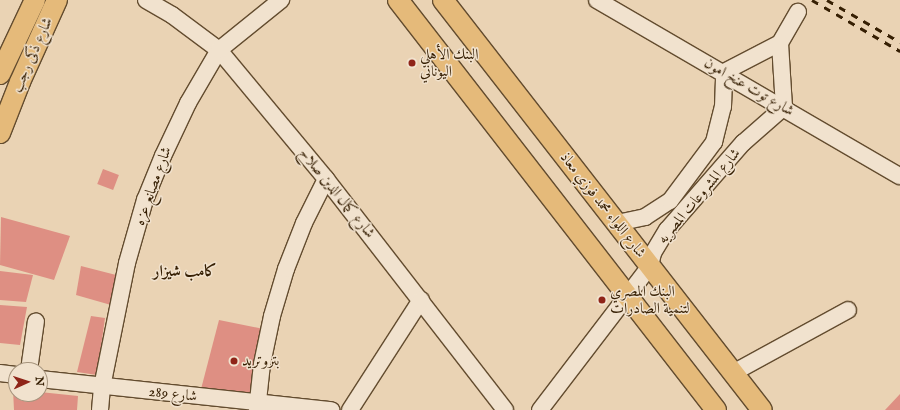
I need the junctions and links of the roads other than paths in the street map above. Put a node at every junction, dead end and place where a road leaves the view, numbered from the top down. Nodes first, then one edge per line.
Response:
1 (35, 0) edge
2 (58, 0) edge
3 (146, 0) edge
4 (281, 0) edge
5 (398, 0) edge
6 (443, 0) edge
7 (597, 0) edge
8 (174, 7) edge
9 (798, 12) dead end
10 (780, 43) junction
11 (219, 50) junction
12 (724, 72) junction
13 (0, 74) edge
14 (784, 107) junction
15 (2, 123) edge
16 (900, 176) edge
17 (326, 179) junction
18 (617, 223) junction
19 (650, 266) junction
20 (627, 294) junction
21 (421, 300) junction
22 (848, 310) dead end
23 (36, 321) dead end
24 (30, 362) edge
25 (733, 373) junction
26 (48, 380) edge
27 (102, 387) junction
28 (258, 406) edge
29 (100, 410) edge
30 (331, 410) edge
31 (350, 410) edge
32 (505, 410) edge
33 (540, 410) edge
34 (716, 410) edge
35 (762, 410) edge

1 - 13 main road, شارع ذكى رجب
2 - 15 main road, شارع ذكى رجب
3 - 8 street, شارع كمال الدين صلاح
4 - 11 street, شارع مصانع عزه
5 - 20 main road
6 - 18 main road, شارع اللواء محمد فوزي معاذ
7 - 12 street, شارع توت عنخ امون
8 - 11 street, شارع كمال الدين صلاح
9 - 10 street
10 - 12 street
10 - 14 street
11 - 17 street, شارع كمال الدين صلاح
11 - 27 street, شارع مصانع عزه
12 - 14 street, شارع توت عنخ امون
12 - 18 street, شارع المشروعات المصريه
14 - 16 street, شارع توت عنخ امون
14 - 19 street, شارع المشروعات المصريه
17 - 21 street, شارع كمال الدين صلاح
17 - 28 street
18 - 19 main road, شارع اللواء محمد فوزي معاذ
19 - 20 street, شارع المشروعات المصريه
19 - 25 main road, شارع اللواء محمد فوزي معاذ
20 - 33 street, شارع المشروعات المصريه
20 - 34 main road
21 - 31 street
21 - 32 street, شارع كمال الدين صلاح
22 - 25 street
23 - 24 street
25 - 35 main road, شارع اللواء محمد فوزي معاذ
26 - 27 street, شارع 289
27 - 28 street, شارع 289
27 - 29 street, شارع مصانع عزه
28 - 30 street, شارع 289

